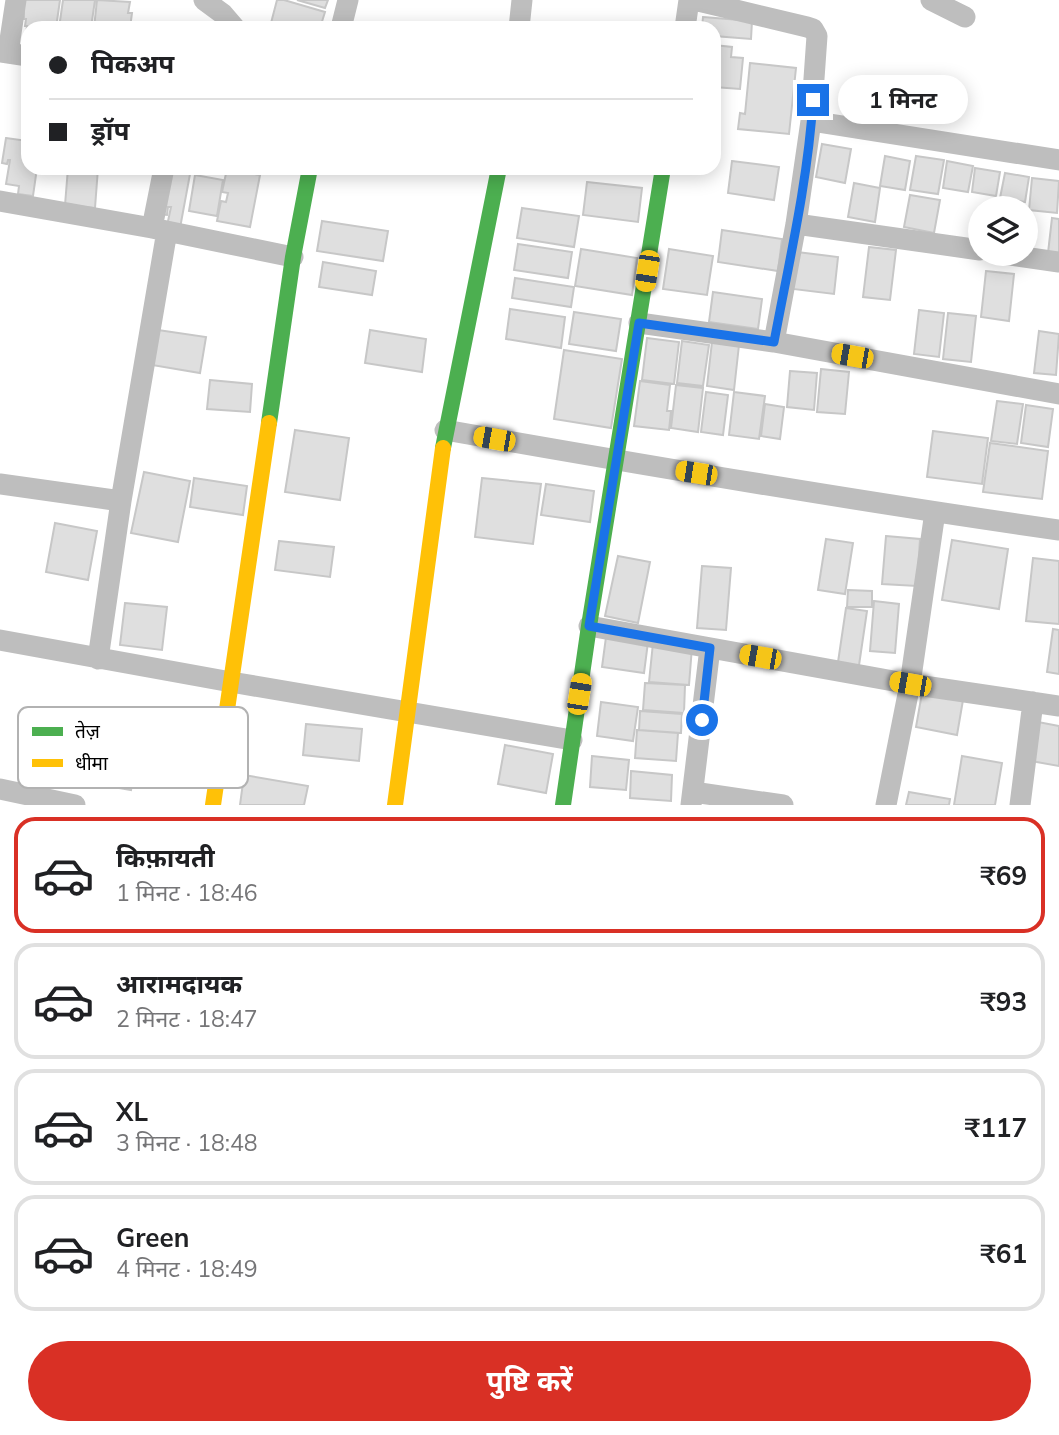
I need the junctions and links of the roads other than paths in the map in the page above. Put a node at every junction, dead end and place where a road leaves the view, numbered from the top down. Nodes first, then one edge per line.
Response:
1 (16, 0) edge
2 (204, 0) edge
3 (348, 0) edge
4 (522, 0) edge
5 (691, 0) edge
6 (931, 0) edge
7 (228, 14) edge
8 (965, 18) dead end
9 (343, 21) edge
10 (520, 21) edge
11 (686, 21) edge
12 (12, 54) edge
13 (811, 121) junction
14 (1059, 159) edge
15 (164, 175) edge
16 (309, 175) edge
17 (498, 175) edge
18 (662, 175) edge
19 (0, 201) edge
20 (796, 224) junction
21 (160, 229) junction
22 (968, 248) edge
23 (293, 257) junction
24 (1038, 259) edge
25 (1059, 262) edge
26 (639, 323) junction
27 (774, 342) junction
28 (1059, 394) edge
29 (445, 430) junction
30 (616, 460) junction
31 (0, 484) edge
32 (121, 501) junction
33 (935, 512) junction
34 (1059, 530) edge
35 (589, 626) junction
36 (0, 640) edge
37 (710, 648) junction
38 (98, 659) junction
39 (230, 682) junction
40 (910, 684) junction
41 (1033, 702) junction
42 (1059, 706) edge
43 (227, 707) edge
44 (408, 713) junction
45 (572, 740) junction
46 (0, 789) edge
47 (692, 799) edge
48 (75, 805) edge
49 (395, 805) edge
50 (563, 805) edge
51 (783, 805) edge
52 (886, 805) edge
53 (1020, 805) edge

1 - 12 street
2 - 7 street
3 - 9 street
4 - 10 street
5 - 11 street
5 - 13 street
6 - 8 street
13 - 14 street
13 - 20 street
15 - 21 street
16 - 23 street
17 - 29 street
18 - 26 street
19 - 21 street
20 - 22 street
20 - 27 street
21 - 23 street
21 - 32 street
23 - 39 street
24 - 25 street
26 - 27 street
26 - 30 street
27 - 28 street
29 - 30 street
29 - 44 street
30 - 33 street
30 - 35 street
31 - 32 street
32 - 38 street
33 - 34 street
33 - 40 street
35 - 37 street
35 - 45 street
36 - 38 street
37 - 40 street
37 - 47 street
38 - 39 street
39 - 43 street
39 - 44 street
40 - 41 street
40 - 52 street
41 - 42 street
41 - 53 street
44 - 45 street
44 - 49 street
45 - 50 street
46 - 48 street
47 - 51 street

